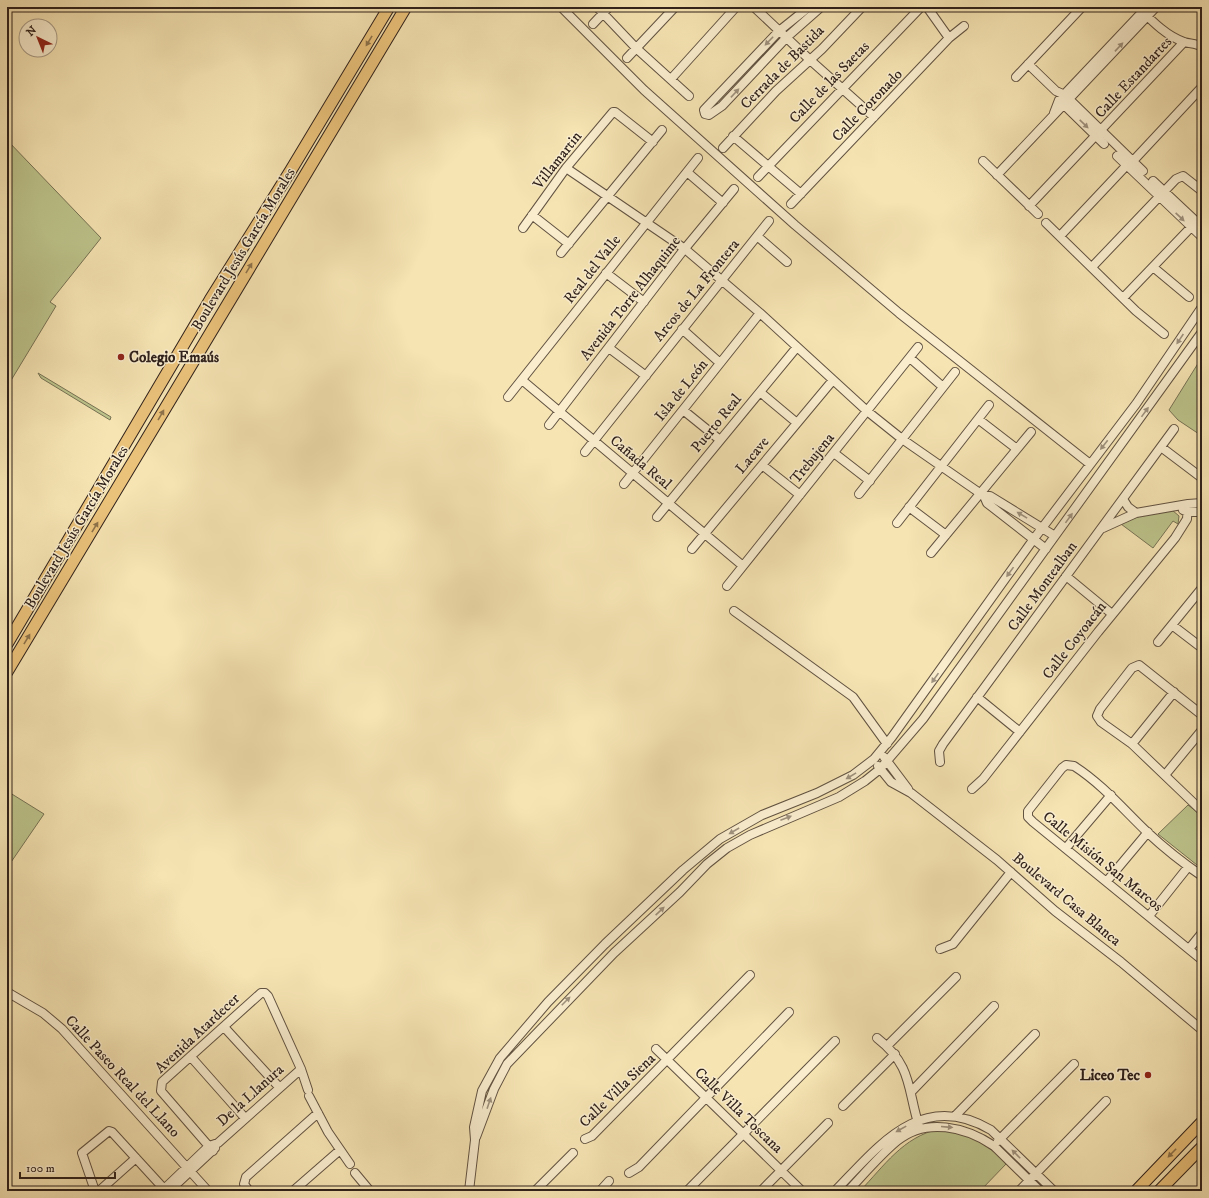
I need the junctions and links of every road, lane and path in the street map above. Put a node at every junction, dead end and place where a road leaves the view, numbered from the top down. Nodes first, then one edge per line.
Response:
1 (389, 7) edge
2 (406, 7) edge
3 (561, 7) edge
4 (597, 7) edge
5 (610, 7) edge
6 (675, 7) edge
7 (736, 7) edge
8 (754, 7) edge
9 (809, 7) edge
10 (821, 7) edge
11 (862, 7) edge
12 (921, 7) edge
13 (927, 7) edge
14 (1082, 7) edge
15 (1156, 7) edge
16 (1144, 11) edge
17 (604, 13) junction
18 (593, 24) dead end
19 (964, 26) dead end
20 (779, 31) junction
21 (786, 37) junction
22 (950, 38) junction
23 (1184, 42) junction
24 (1202, 47) edge
25 (636, 48) junction
26 (627, 58) dead end
27 (809, 59) junction
28 (1028, 64) junction
29 (1016, 77) dead end
30 (671, 79) junction
31 (1202, 87) edge
32 (843, 89) junction
33 (689, 96) dead end
34 (1064, 100) junction
35 (874, 118) junction
36 (662, 130) dead end
37 (1098, 133) junction
38 (734, 136) junction
39 (310, 140) junction
40 (653, 142) junction
41 (1104, 144) dead end
42 (723, 148) dead end
43 (1116, 156) dead end
44 (698, 158) dead end
45 (983, 161) dead end
46 (1130, 163) junction
47 (769, 166) junction
48 (566, 168) junction
49 (1143, 171) dead end
50 (687, 172) junction
51 (997, 175) junction
52 (758, 177) dead end
53 (1153, 181) dead end
54 (734, 189) dead end
55 (1202, 191) edge
56 (801, 194) junction
57 (1161, 194) junction
58 (607, 196) junction
59 (723, 203) junction
60 (791, 204) dead end
61 (1030, 206) junction
62 (1038, 214) dead end
63 (532, 216) junction
64 (769, 221) dead end
65 (647, 222) junction
66 (1046, 223) dead end
67 (1196, 225) edge
68 (523, 228) dead end
69 (270, 234) junction
70 (758, 236) junction
71 (1060, 236) junction
72 (1202, 237) edge
73 (569, 244) junction
74 (685, 249) junction
75 (561, 253) dead end
76 (787, 262) dead end
77 (1092, 267) junction
78 (1153, 267) junction
79 (231, 269) junction
80 (606, 273) junction
81 (721, 280) junction
82 (1189, 297) dead end
83 (1123, 298) junction
84 (644, 302) junction
85 (1202, 307) edge
86 (760, 313) junction
87 (682, 330) junction
88 (1202, 332) edge
89 (1164, 334) dead end
90 (797, 346) junction
91 (918, 347) dead end
92 (609, 348) junction
93 (1168, 357) junction
94 (910, 358) junction
95 (191, 363) junction
96 (720, 363) junction
97 (1179, 365) junction
98 (955, 372) dead end
99 (646, 376) junction
100 (522, 380) junction
101 (833, 380) junction
102 (943, 387) junction
103 (760, 392) junction
104 (508, 397) dead end
105 (989, 406) dead end
106 (683, 410) junction
107 (867, 411) junction
108 (560, 412) junction
109 (978, 420) junction
110 (797, 422) junction
111 (549, 425) dead end
112 (1174, 429) dead end
113 (1031, 432) dead end
114 (902, 439) junction
115 (594, 440) junction
116 (720, 440) junction
117 (1161, 447) junction
118 (1017, 449) junction
119 (585, 452) dead end
120 (834, 453) junction
121 (1090, 464) junction
122 (762, 465) junction
123 (941, 467) junction
124 (632, 473) junction
125 (1202, 478) edge
126 (870, 481) junction
127 (624, 484) dead end
128 (860, 494) dead end
129 (800, 495) junction
130 (982, 495) junction
131 (1122, 499) junction
132 (1202, 503) edge
133 (668, 504) junction
134 (909, 507) junction
135 (1188, 508) junction
136 (1136, 512) junction
137 (1202, 512) edge
138 (657, 517) dead end
139 (897, 522) dead end
140 (1043, 527) junction
141 (1101, 530) junction
142 (704, 534) junction
143 (946, 535) junction
144 (1055, 536) junction
145 (1033, 540) junction
146 (692, 549) dead end
147 (1046, 549) junction
148 (931, 553) dead end
149 (743, 566) junction
150 (1066, 576) junction
151 (727, 586) dead end
152 (1202, 588) edge
153 (734, 611) dead end
154 (1112, 614) junction
155 (1172, 624) junction
156 (1158, 642) dead end
157 (7, 644) edge
158 (1202, 648) edge
159 (7, 672) edge
160 (1174, 692) junction
161 (977, 697) junction
162 (1202, 715) edge
163 (1202, 730) edge
164 (1020, 732) junction
165 (887, 744) junction
166 (1132, 744) junction
167 (880, 752) junction
168 (874, 759) junction
169 (887, 761) junction
170 (940, 762) dead end
171 (880, 769) junction
172 (1165, 775) junction
173 (972, 789) dead end
174 (911, 793) junction
175 (1111, 795) junction
176 (1200, 806) edge
177 (1148, 832) junction
178 (720, 839) junction
179 (727, 848) junction
180 (1066, 848) junction
181 (1188, 867) junction
182 (1011, 872) junction
183 (1202, 876) edge
184 (1107, 881) junction
185 (1148, 916) junction
186 (1202, 933) edge
187 (605, 944) junction
188 (940, 949) dead end
189 (1189, 949) junction
190 (614, 953) junction
191 (1202, 960) edge
192 (750, 975) dead end
193 (956, 977) dead end
194 (7, 992) edge
195 (994, 1006) dead end
196 (789, 1012) dead end
197 (224, 1027) junction
198 (1202, 1030) edge
199 (1035, 1034) dead end
200 (877, 1038) dead end
201 (835, 1041) dead end
202 (888, 1046) junction
203 (656, 1049) dead end
204 (895, 1054) junction
205 (191, 1057) junction
206 (668, 1060) junction
207 (503, 1061) junction
208 (1074, 1064) dead end
209 (301, 1069) junction
210 (279, 1087) junction
211 (912, 1091) junction
212 (706, 1097) junction
213 (1106, 1101) dead end
214 (843, 1106) dead end
215 (318, 1112) junction
216 (955, 1116) junction
217 (245, 1118) junction
218 (1202, 1122) edge
219 (828, 1123) dead end
220 (919, 1125) junction
221 (743, 1134) junction
222 (1001, 1138) junction
223 (585, 1139) dead end
224 (994, 1146) junction
225 (1202, 1147) edge
226 (211, 1149) junction
227 (340, 1150) junction
228 (573, 1153) dead end
229 (136, 1158) junction
230 (350, 1164) dead end
231 (189, 1169) junction
232 (781, 1171) junction
233 (355, 1173) dead end
234 (629, 1173) dead end
235 (1036, 1173) junction
236 (1029, 1180) junction
237 (609, 1181) dead end
238 (165, 1190) edge
239 (367, 1190) edge
240 (95, 1191) edge
241 (99, 1191) edge
242 (208, 1191) edge
243 (249, 1191) edge
244 (293, 1191) edge
245 (469, 1191) edge
246 (535, 1191) edge
247 (600, 1191) edge
248 (688, 1191) edge
249 (761, 1191) edge
250 (802, 1191) edge
251 (834, 1191) edge
252 (848, 1191) edge
253 (1019, 1191) edge
254 (1040, 1191) edge
255 (1054, 1191) edge
256 (1136, 1191) edge
257 (1159, 1191) edge

1 -> 39 main road, Boulevard Jesús García Morales
2 - 69 main road, Boulevard Jesús García Morales
3 - 121 street
4 - 17 street
5 - 17 street
6 - 25 street
7 - 30 street
8 - 20 street
9 - 20 street
10 - 21 street
11 - 27 street, Cerrada de Bastida
12 - 32 street, Calle de las Saetas
13 - 22 street
14 - 28 street
15 - 16 street
16 - 23 street
16 - 34 street
17 - 18 street
17 - 25 street
19 - 22 street, Calle Coronado
20 - 21 street
20 -> 21 street
21 - 27 street
22 - 35 street, Calle Coronado
23 - 24 street
23 - 37 street, Calle Estandartes
25 - 26 street
25 - 30 street
27 - 32 street
27 - 38 street, Cerrada de Bastida
28 - 29 street
28 - 34 street, Calle Estandartes
30 - 33 street
31 - 46 street
32 - 35 street
32 - 47 street, Calle de las Saetas
34 - 37 street, Calle Estandartes
34 - 51 street
35 - 56 street, Calle Coronado
36 - 40 street
37 - 41 street, Calle Estandartes
37 - 46 street, Calle Estandartes
37 - 61 street, Calle Estandartes
38 - 42 street, Cerrada de Bastida
38 - 47 street
39 - 69 main road
39 - 79 main road, Boulevard Jesús García Morales
40 - 48 street, Villamartin
40 - 58 street
43 - 46 street
44 - 50 street, Real del Valle
45 - 51 street
46 - 49 street, Calle Estandartes
46 - 57 street
46 - 71 street
47 - 52 street, Calle de las Saetas
47 - 56 street
48 - 58 street
48 - 63 street, Villamartin
50 - 59 street
50 - 65 street, Real del Valle
51 - 61 street
53 - 57 street
54 - 59 street, Avenida Torre Alhaquime
55 - 57 street
56 - 60 street, Calle Coronado
57 - 67 street
57 - 77 street
58 - 65 street
58 - 73 street
59 - 74 street, Avenida Torre Alhaquime
61 - 62 street
63 - 68 street, Villamartin
63 - 73 street
64 - 70 street, Arcos de La Frontera
65 - 74 street
65 - 80 street, Real del Valle
66 - 71 street
67 - 72 street
67 - 78 street
95 -> 69 main road, Boulevard Jesús García Morales
70 - 76 street
70 - 81 street, Arcos de La Frontera
71 - 77 street
73 - 75 street
74 - 81 street
74 - 84 street, Avenida Torre Alhaquime
77 - 83 street
78 - 82 street
78 - 83 street
79 - 95 main road
79 - 157 main road, Boulevard Jesús García Morales
80 - 84 street
80 - 100 street, Real del Valle
81 - 86 street
81 - 87 street, Arcos de La Frontera
83 - 89 street
84 - 92 street, Avenida Torre Alhaquime
85 -> 93 street
86 - 90 street
86 - 96 street, Isla de León
87 - 96 street
87 - 99 street, Arcos de La Frontera
88 - 97 street
90 - 101 street
90 - 103 street, Puerto Real
91 - 94 street, Trebujena
92 - 99 street
92 - 108 street, Avenida Torre Alhaquime
93 - 97 street
93 -> 121 street
94 - 102 street
94 - 107 street, Trebujena
159 -> 95 main road, Boulevard Jesús García Morales
96 - 106 street, Isla de León
144 -> 97 street
98 - 102 street
99 - 115 street
100 - 104 street, Real del Valle
100 - 108 street, Cañada Real
101 - 107 street
101 - 110 street, Lacave
102 - 114 street
103 - 110 street
103 - 116 street, Puerto Real
105 - 109 street
106 - 116 street
106 - 124 street, Isla de León
107 - 114 street
107 - 120 street, Trebujena
108 - 111 street, Avenida Torre Alhaquime
108 - 115 street, Cañada Real
109 - 118 street
109 - 123 street
110 - 122 street, Lacave
112 - 117 street, Calle Montealban
113 - 118 street
114 - 123 street
114 - 126 street
115 - 119 street
115 - 124 street, Cañada Real
116 - 133 street, Puerto Real
117 - 125 street
117 - 131 street, Calle Montealban
118 - 130 street
120 - 126 street
120 - 129 street, Trebujena
121 - 140 street
122 - 129 street
122 - 142 street, Lacave
123 - 130 street
123 - 134 street
124 - 127 street, Isla de León
124 - 133 street, Cañada Real
126 - 128 street
129 - 149 street, Trebujena
140 -> 130 street
130 - 143 street
130 - 145 street
131 - 136 street
131 - 141 street, Calle Montealban
132 - 135 street
133 - 138 street, Puerto Real
133 - 142 street, Cañada Real
134 - 139 street
134 - 143 street
135 - 136 street
135 - 137 street
135 - 154 street, Calle Coyoacán
136 - 141 street
140 - 144 street
140 - 145 street
141 - 150 street, Calle Montealban
142 - 146 street, Lacave
142 - 149 street, Cañada Real
143 - 148 street
144 - 147 street
145 - 147 street
145 -> 165 street
147 - 169 street
149 - 151 street, Trebujena
150 - 154 street
150 - 161 street, Calle Montealban
152 - 155 street
153 - 165 street
154 - 164 street, Calle Coyoacán
155 - 156 street
155 - 158 street
160 - 162 street
160 - 166 street
160 - 166 street
161 - 164 street
161 - 170 street, Calle Montealban
163 - 172 street
164 - 173 street, Calle Coyoacán
165 - 167 street
166 - 172 street
167 - 168 street
167 - 169 street, Boulevard Casa Blanca
168 - 171 street, Boulevard Casa Blanca
168 -> 178 street
169 - 171 street
169 - 174 street, Boulevard Casa Blanca
171 - 174 street, Boulevard Casa Blanca
179 -> 171 street
172 - 176 street
174 - 182 street, Boulevard Casa Blanca
175 - 177 street, Calle Misión San Marcos
175 - 180 street
175 - 180 street, Calle Misión San Marcos
177 - 181 street, Calle Misión San Marcos
177 - 184 street
178 - 179 street
178 - 187 street
190 -> 179 street
180 - 184 street, Calle Misión San Marcos
181 - 183 street, Calle Misión San Marcos
181 - 185 street
182 - 188 street
182 - 198 street, Boulevard Casa Blanca
184 - 185 street, Calle Misión San Marcos
185 - 189 street, Calle Misión San Marcos
186 - 189 street
187 - 190 street
187 - 207 street
189 - 191 street, Calle Misión San Marcos
207 -> 190 street
192 - 206 street, Calle Villa Siena
193 - 202 street
194 - 231 street, Calle Paseo Real del Llano
195 - 211 street
196 - 212 street
197 - 205 street, Avenida Atardecer
197 - 209 street, Avenida Atardecer
197 - 210 street
199 - 216 street
200 - 202 street
201 - 221 street
202 - 204 street
203 - 206 street, Calle Villa Toscana
204 - 211 street
204 - 214 street
205 - 217 street
205 - 226 street, Avenida Atardecer
206 - 212 street, Calle Villa Toscana
206 - 223 street, Calle Villa Siena
207 - 245 street
208 - 222 street
209 - 210 street, De la Llanura
209 - 215 street
210 - 217 street, De la Llanura
211 - 220 street
212 - 221 street, Calle Villa Toscana
212 - 234 street
213 - 235 street
215 - 227 street
215 - 243 street
216 - 220 street
216 - 222 street
217 - 226 street, De la Llanura
218 -> 256 main road
219 - 232 street
220 -> 224 street
220 -> 251 street
220 - 252 street
221 - 232 street, Calle Villa Toscana
221 - 248 street
222 - 224 street
235 -> 222 street
224 - 236 street
225 - 257 main road
226 - 231 street, De la Llanura
227 - 230 street
227 - 244 street
228 - 246 street
229 - 238 street
229 - 240 street
229 - 241 street
231 - 238 street, De la Llanura
231 - 242 street, Calle Paseo Real del Llano
232 - 249 street
232 - 250 street, Calle Villa Toscana
233 - 239 street
235 - 236 street
235 - 255 street
236 - 253 street
236 - 254 street
237 - 247 street

